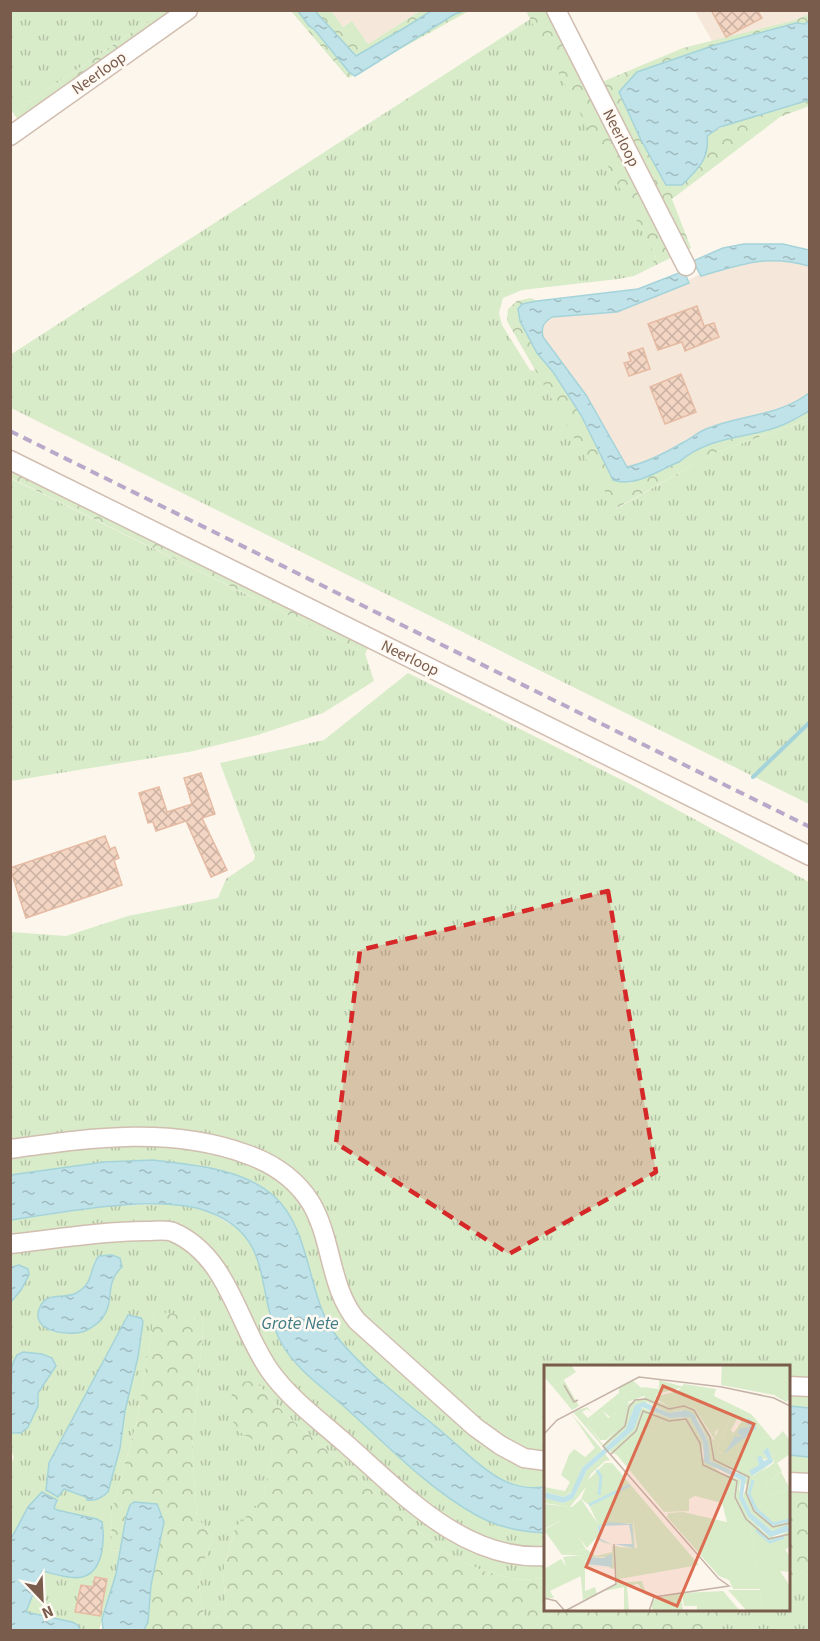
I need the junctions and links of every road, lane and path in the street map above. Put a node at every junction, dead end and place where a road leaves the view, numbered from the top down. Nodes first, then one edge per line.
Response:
1 (188, 10) edge
2 (556, 10) edge
3 (10, 136) edge
4 (686, 266) dead end
5 (10, 460) edge
6 (810, 856) edge
7 (10, 1149) edge
8 (10, 1244) edge
9 (790, 1386) edge
10 (810, 1387) edge
11 (544, 1461) edge
12 (790, 1482) edge
13 (810, 1483) edge
14 (544, 1556) edge

1 - 3 street, Neerloop
2 - 4 street, Neerloop
5 - 6 street, Neerloop
7 - 11 street
8 - 14 street
9 - 10 street
12 - 13 street

